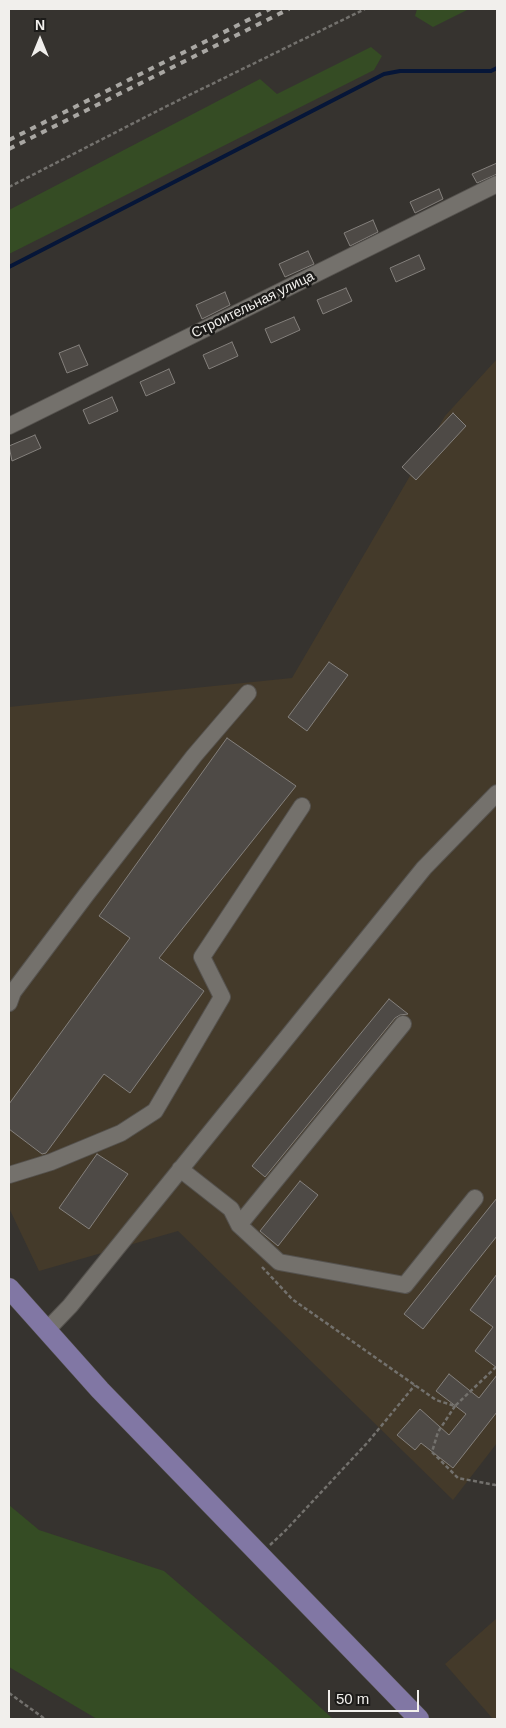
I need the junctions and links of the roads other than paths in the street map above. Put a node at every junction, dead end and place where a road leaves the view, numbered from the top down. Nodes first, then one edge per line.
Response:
1 (497, 184) edge
2 (9, 426) edge
3 (248, 693) dead end
4 (497, 793) edge
5 (302, 806) dead end
6 (9, 1003) edge
7 (402, 1024) dead end
8 (180, 1169) junction
9 (9, 1175) edge
10 (475, 1198) dead end
11 (239, 1225) junction
12 (9, 1288) edge
13 (46, 1331) junction
14 (419, 1719) edge

1 - 2 street, Строительная улица
3 - 6 street
4 - 8 street
5 - 9 street
7 - 11 street
8 - 11 street
8 - 13 street
10 - 11 street
12 - 13 main road
13 - 14 main road

